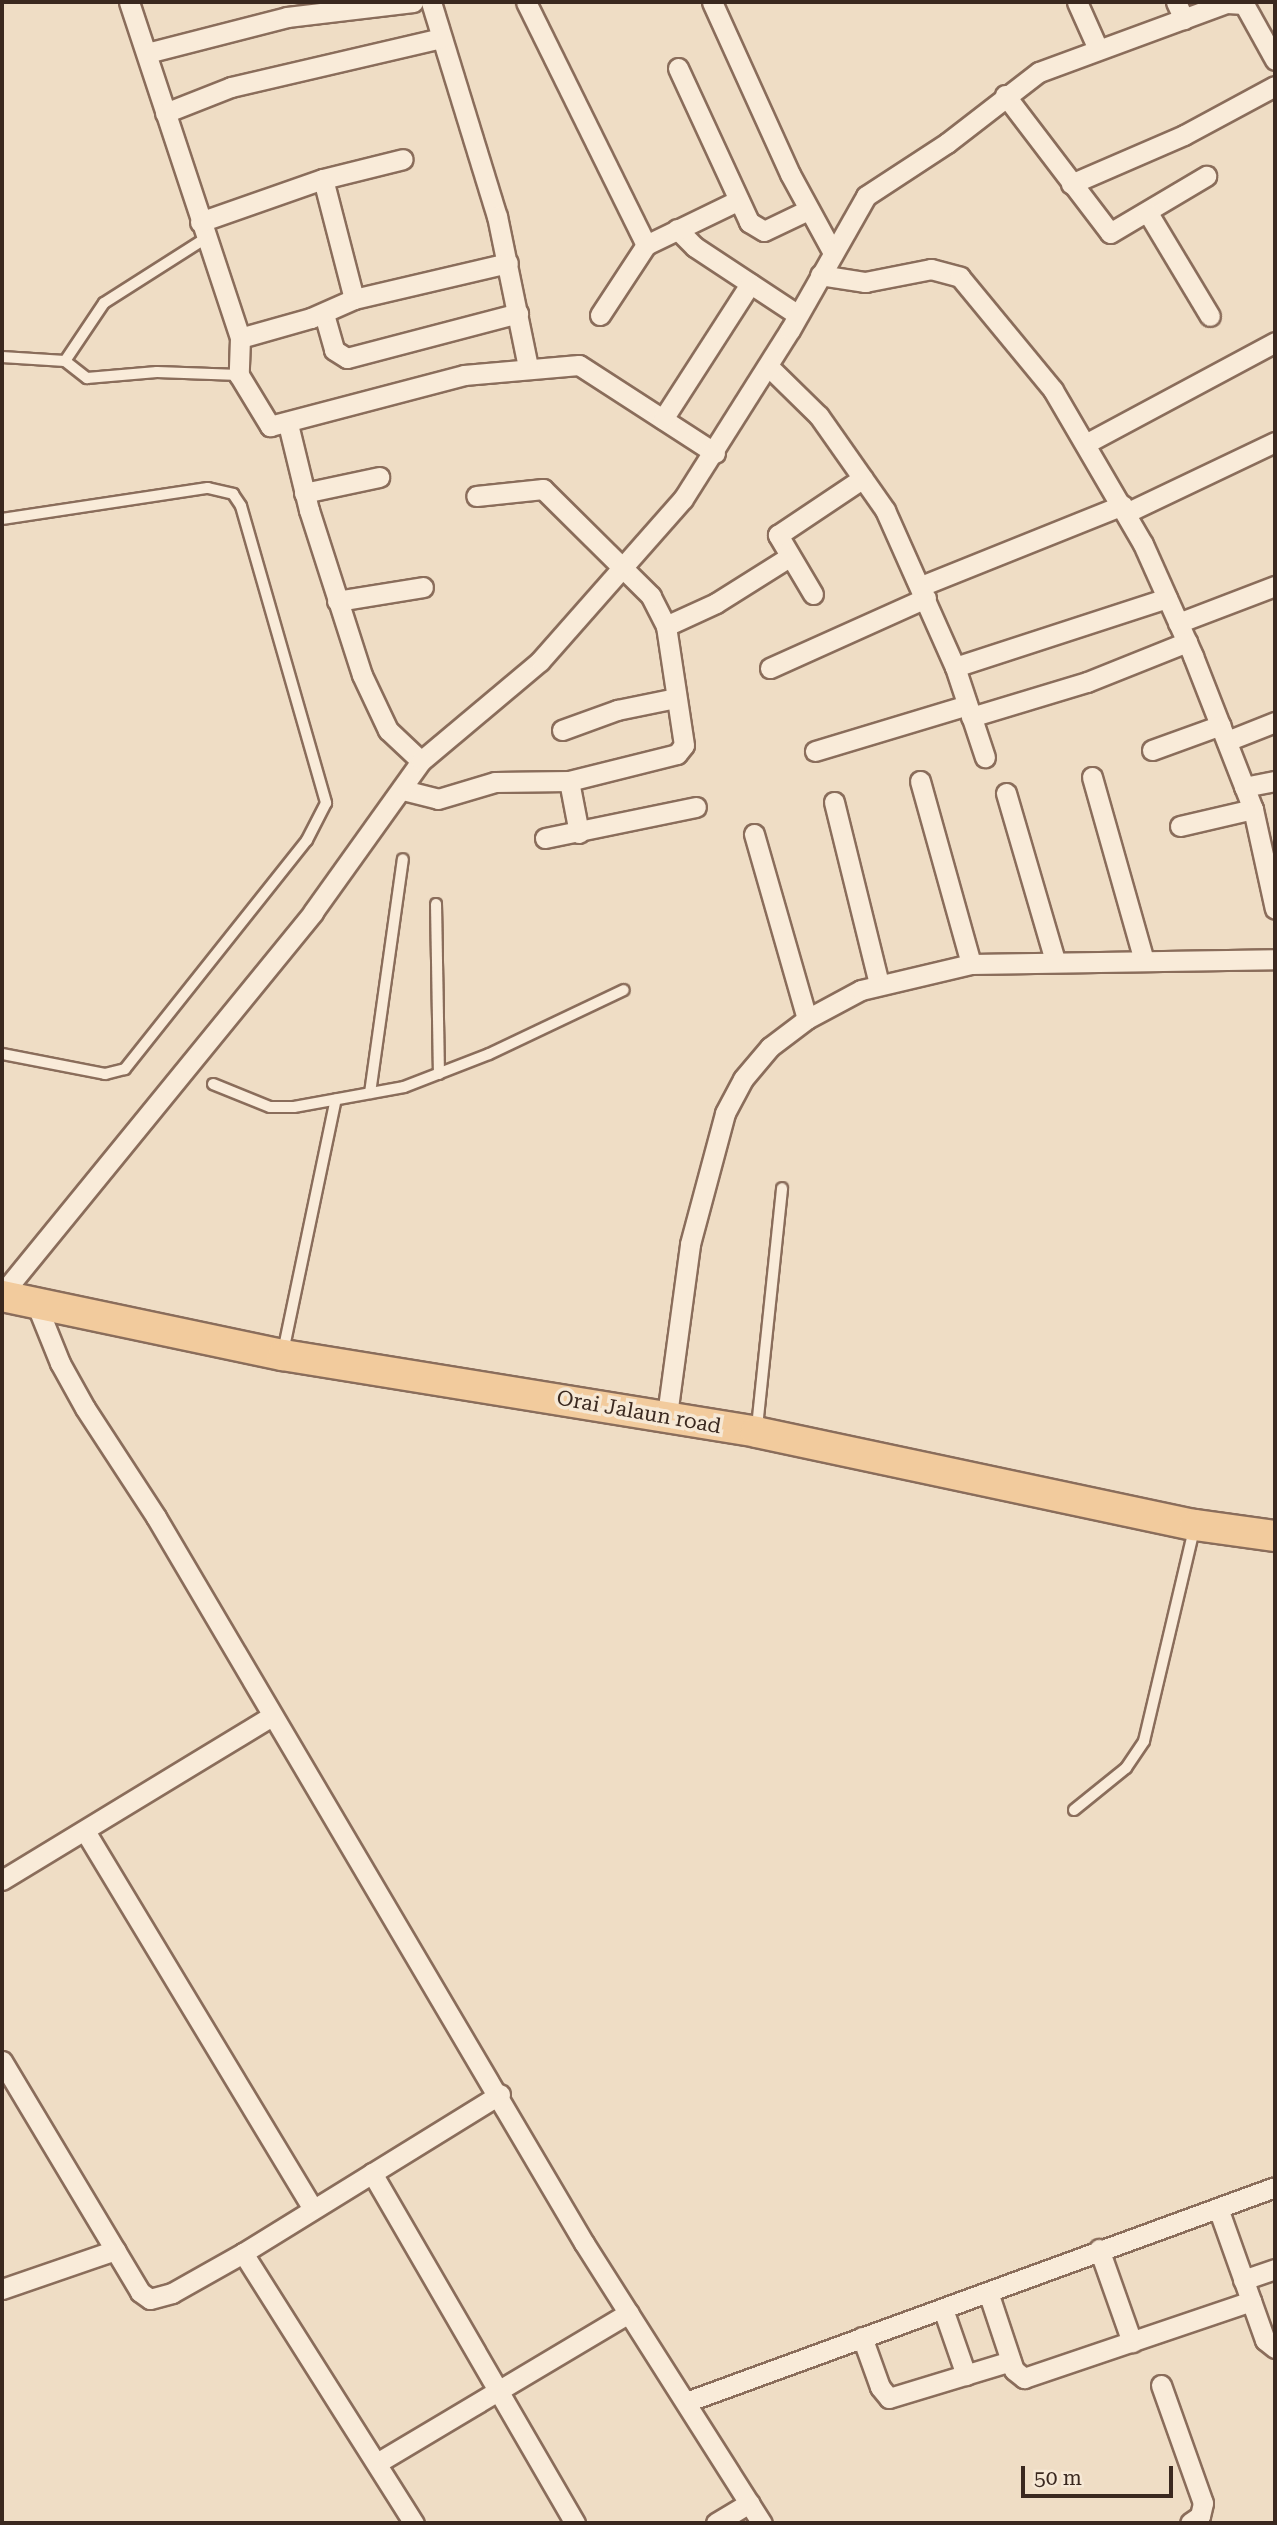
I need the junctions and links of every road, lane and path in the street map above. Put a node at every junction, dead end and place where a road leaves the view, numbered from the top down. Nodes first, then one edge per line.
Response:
1 (401, 2) edge
2 (432, 2) edge
3 (526, 2) edge
4 (712, 2) edge
5 (1077, 2) edge
6 (136, 4) edge
7 (1180, 10) edge
8 (441, 38) junction
9 (1098, 49) junction
10 (147, 53) junction
11 (1275, 60) edge
12 (678, 68) dead end
13 (1275, 86) edge
14 (1005, 94) junction
15 (165, 113) junction
16 (403, 159) dead end
17 (1206, 176) dead end
18 (323, 179) junction
19 (1072, 184) junction
20 (739, 200) junction
21 (808, 210) junction
22 (1148, 213) junction
23 (677, 229) junction
24 (203, 230) junction
25 (646, 245) junction
26 (832, 253) junction
27 (508, 263) junction
28 (820, 275) junction
29 (750, 284) junction
30 (354, 299) junction
31 (518, 313) junction
32 (324, 314) junction
33 (600, 315) dead end
34 (798, 316) junction
35 (1210, 316) dead end
36 (240, 338) junction
37 (1275, 342) edge
38 (2, 357) edge
39 (65, 361) junction
40 (768, 366) junction
41 (528, 367) junction
42 (239, 375) junction
43 (663, 419) junction
44 (288, 424) junction
45 (1275, 442) edge
46 (1087, 443) junction
47 (715, 453) junction
48 (379, 477) dead end
49 (863, 478) junction
50 (304, 493) junction
51 (475, 496) dead end
52 (1124, 509) junction
53 (2, 519) edge
54 (789, 557) junction
55 (623, 569) junction
56 (1275, 586) edge
57 (423, 587) dead end
58 (923, 592) junction
59 (813, 594) dead end
60 (1167, 598) junction
61 (337, 601) junction
62 (1178, 623) junction
63 (666, 626) junction
64 (1187, 642) junction
65 (955, 667) junction
66 (770, 668) dead end
67 (676, 698) junction
68 (969, 711) junction
69 (1275, 722) edge
70 (562, 730) dead end
71 (1224, 733) junction
72 (1152, 750) dead end
73 (814, 751) dead end
74 (985, 757) dead end
75 (421, 761) junction
76 (1092, 777) dead end
77 (569, 781) junction
78 (920, 781) dead end
79 (1275, 781) edge
80 (1244, 787) junction
81 (403, 790) junction
82 (1006, 793) dead end
83 (834, 802) dead end
84 (696, 807) dead end
85 (1252, 809) junction
86 (1180, 826) dead end
87 (579, 833) junction
88 (754, 834) dead end
89 (545, 838) dead end
90 (403, 859) dead end
91 (1272, 872) edge
92 (436, 904) dead end
93 (1275, 909) edge
94 (1275, 959) edge
95 (1055, 961) junction
96 (1144, 961) junction
97 (971, 964) junction
98 (879, 984) junction
99 (624, 990) dead end
100 (807, 1019) junction
101 (2, 1054) edge
102 (439, 1074) junction
103 (213, 1084) dead end
104 (370, 1093) junction
105 (337, 1099) junction
106 (782, 1188) dead end
107 (2, 1295) edge
108 (35, 1301) junction
109 (283, 1355) junction
110 (667, 1415) junction
111 (756, 1432) junction
112 (1195, 1525) junction
113 (1275, 1536) edge
114 (271, 1716) junction
115 (1074, 1810) dead end
116 (85, 1831) junction
117 (2, 1880) edge
118 (2, 2061) edge
119 (500, 2094) junction
120 (372, 2173) junction
121 (1275, 2187) edge
122 (1218, 2208) junction
123 (313, 2209) junction
124 (115, 2249) junction
125 (1099, 2249) junction
126 (243, 2253) junction
127 (1275, 2269) edge
128 (1243, 2280) junction
129 (2, 2289) edge
130 (988, 2292) junction
131 (1251, 2301) junction
132 (943, 2309) junction
133 (629, 2313) junction
134 (863, 2337) junction
135 (1132, 2342) junction
136 (1275, 2348) edge
137 (1011, 2361) junction
138 (966, 2375) junction
139 (1161, 2385) dead end
140 (498, 2392) junction
141 (686, 2402) junction
142 (377, 2463) junction
143 (749, 2503) junction
144 (414, 2523) edge
145 (575, 2523) edge
146 (716, 2523) edge
147 (762, 2523) edge
148 (1190, 2523) edge

1 - 10 street
2 - 8 street
3 - 25 street
4 - 21 street
5 - 9 street
6 - 10 street
7 - 9 street
7 - 11 street
8 - 15 street
8 - 27 street
9 - 14 street
10 - 15 street
12 - 20 street
13 - 19 street
14 - 19 street
14 - 26 street
15 - 24 street
16 - 18 street
17 - 22 street
18 - 24 street
18 - 30 street
19 - 22 street
20 - 21 street
20 - 23 street
21 - 26 street
22 - 35 street
23 - 25 street
23 - 29 street
24 - 36 street
24 - 39 lane
25 - 33 street
26 - 28 street
27 - 30 street
27 - 31 street
28 - 34 street
28 - 46 street
29 - 34 street
29 - 43 street
30 - 32 street
31 - 32 street
31 - 41 street
32 - 36 street
34 - 40 street
36 - 42 street
37 - 46 street
38 - 39 lane
39 - 42 lane
40 - 47 street
40 - 49 street
41 - 43 street
41 - 44 street
42 - 44 street
43 - 47 street
44 - 50 street
45 - 52 street
46 - 52 street
47 - 55 street
48 - 50 street
49 - 54 street
49 - 58 street
50 - 61 street
51 - 55 street
52 - 58 street
52 - 60 street
53 - 101 lane
54 - 59 street
54 - 63 street
55 - 63 street
55 - 75 street
56 - 62 street
57 - 61 street
58 - 65 street
58 - 66 street
60 - 62 street
60 - 65 street
61 - 75 street
62 - 64 street
63 - 67 street
64 - 68 street
64 - 71 street
65 - 68 street
67 - 70 street
67 - 77 street
68 - 73 street
68 - 74 street
69 - 71 street
71 - 72 street
71 - 80 street
75 - 81 street
76 - 96 street
77 - 81 street
77 - 87 street
78 - 97 street
79 - 80 street
80 - 85 street
81 - 107 street
82 - 95 street
83 - 98 street
84 - 87 street
85 - 86 street
85 - 91 street
87 - 89 street
88 - 100 street
90 - 104 lane
91 - 93 street
92 - 102 lane
94 - 96 street
95 - 96 street
95 - 97 street
97 - 98 street
98 - 100 street
99 - 102 lane
100 - 110 street
102 - 104 lane
103 - 105 lane
104 - 105 lane
105 - 109 lane
106 - 111 lane
107 - 108 main road, Orai Jalaun road
108 - 109 main road, Orai Jalaun road
108 - 114 street
109 - 110 main road, Orai Jalaun road
110 - 111 main road, Orai Jalaun road
111 - 112 main road, Orai Jalaun road
112 - 113 main road, Orai Jalaun road
112 - 115 lane
114 - 116 street
114 - 119 street
116 - 117 street
116 - 123 street
118 - 124 street
119 - 120 street
119 - 133 street
120 - 123 street
120 - 140 street
121 - 122 street
122 - 125 street
122 - 128 street
123 - 126 street
124 - 126 street
124 - 129 street
125 - 130 street
125 - 135 street
126 - 142 street
127 - 128 street
128 - 131 street
130 - 132 street
130 - 137 street
131 - 135 street
131 - 136 street
132 - 134 street
132 - 138 street
133 - 140 street
133 - 141 street
134 - 138 street
134 - 141 street
135 - 137 street
137 - 138 street
139 - 148 street
140 - 142 street
140 - 145 street
141 - 143 street
142 - 144 street
143 - 146 street
143 - 147 street

